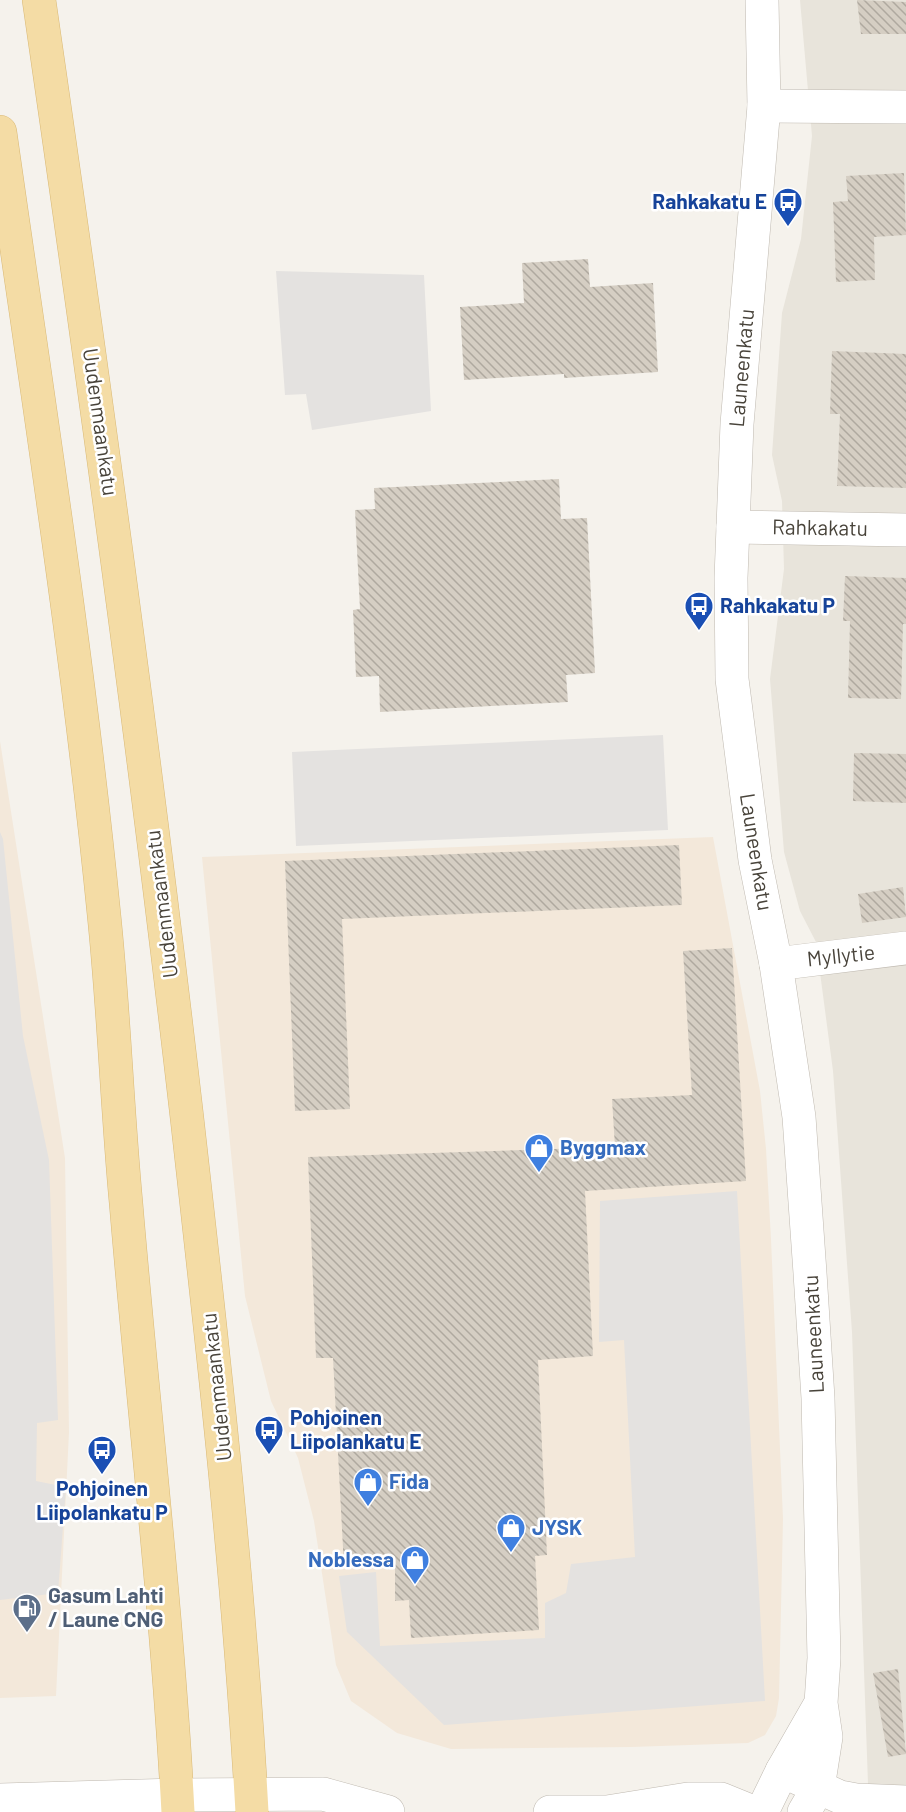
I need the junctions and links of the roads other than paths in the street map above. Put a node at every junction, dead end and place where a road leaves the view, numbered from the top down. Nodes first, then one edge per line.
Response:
1 (39, 0) edge
2 (762, 0) edge
3 (764, 106) junction
4 (906, 107) edge
5 (0, 132) edge
6 (733, 527) junction
7 (906, 530) edge
8 (906, 948) edge
9 (776, 964) junction
10 (821, 1703) junction
11 (782, 1771) junction
12 (0, 1800) edge
13 (811, 1800) edge
14 (906, 1802) edge
15 (177, 1803) edge
16 (252, 1803) edge
17 (388, 1812) edge
18 (550, 1812) edge
19 (608, 1812) edge
20 (753, 1812) edge
21 (762, 1812) edge

1 - 16 main road, Uudenmaankatu
2 - 3 street, Launeenkatu
3 - 4 street
3 - 6 street, Launeenkatu
5 - 15 main road
6 - 7 street, Rahkakatu
6 - 9 street, Launeenkatu
8 - 9 street, Myllytie
9 - 10 street, Launeenkatu
10 - 11 street, Launeenkatu
10 - 13 street, Launeenkatu
11 - 13 street
11 - 21 street, Launeenkatu
12 - 15 street
13 - 14 street
15 - 16 street
16 - 17 street
18 - 19 street
19 - 20 street

